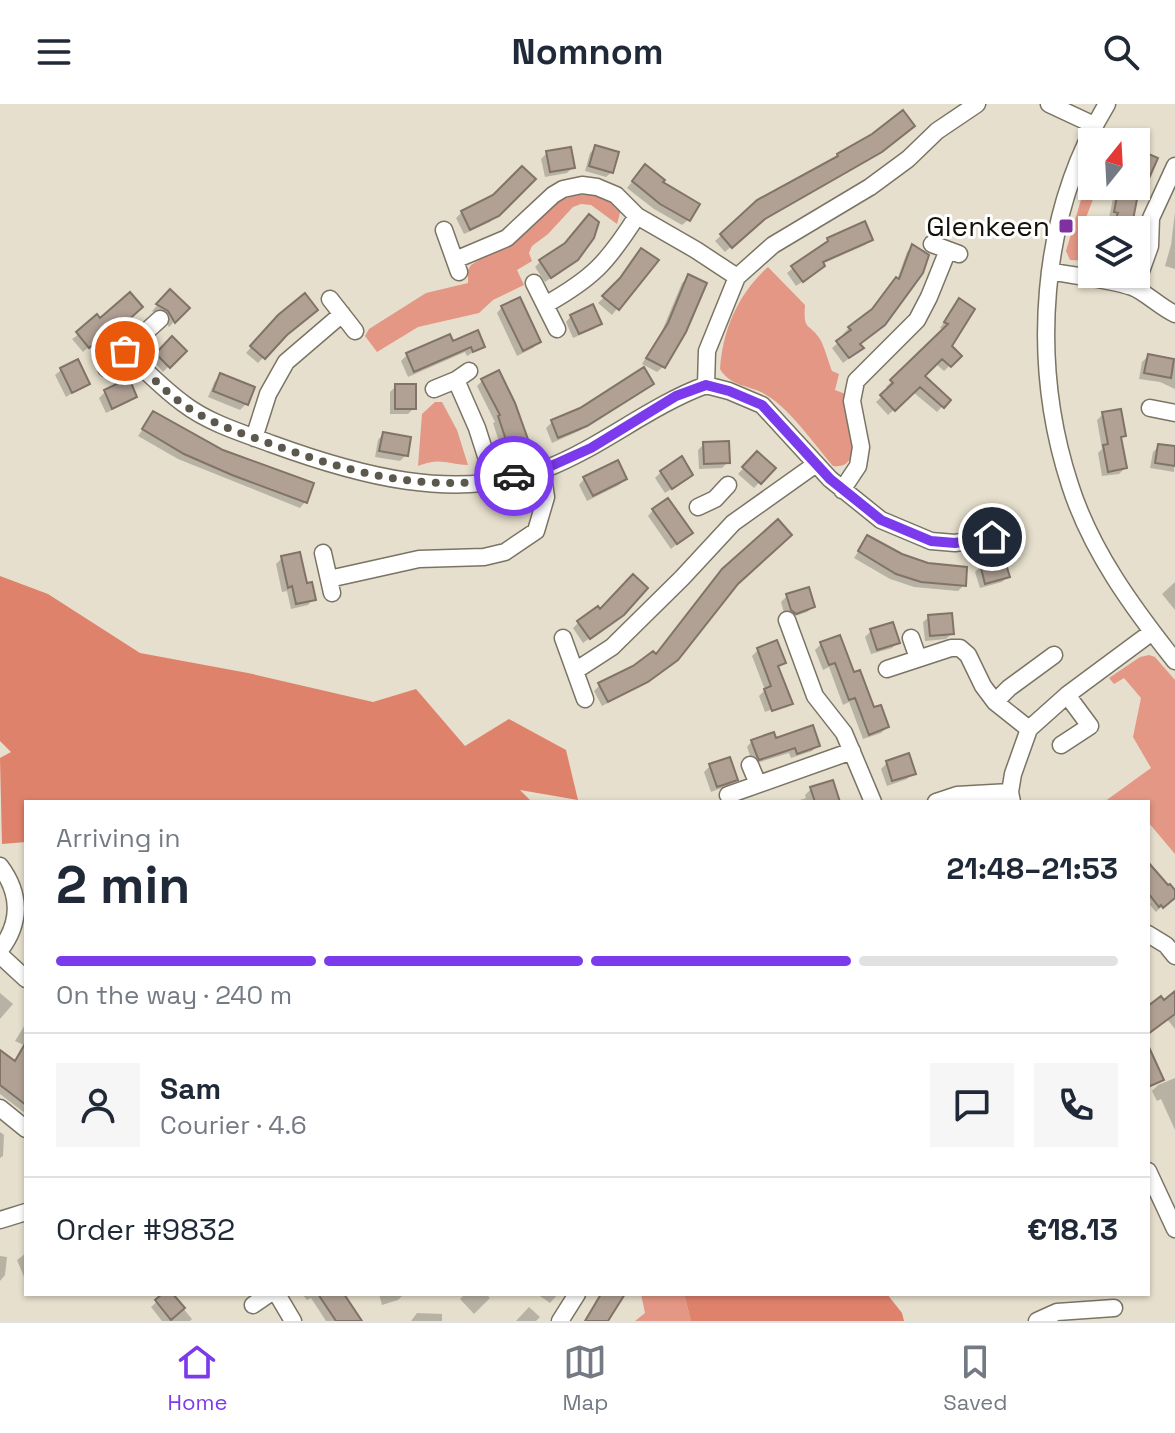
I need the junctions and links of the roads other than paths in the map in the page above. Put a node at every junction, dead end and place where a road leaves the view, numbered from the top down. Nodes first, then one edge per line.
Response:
1 (977, 104) edge
2 (1049, 104) edge
3 (1107, 104) edge
4 (1094, 125) junction
5 (1175, 166) edge
6 (637, 216) junction
7 (444, 230) dead end
8 (1150, 246) edge
9 (947, 249) dead end
10 (1050, 271) junction
11 (1078, 275) edge
12 (737, 277) junction
13 (534, 283) dead end
14 (1135, 288) edge
15 (330, 299) dead end
16 (545, 305) junction
17 (342, 314) junction
18 (1175, 314) edge
19 (160, 319) dead end
20 (557, 329) dead end
21 (355, 331) dead end
22 (125, 351) junction
23 (106, 368) dead end
24 (706, 385) junction
25 (434, 389) dead end
26 (1150, 408) dead end
27 (1175, 413) edge
28 (254, 438) junction
29 (816, 464) junction
30 (542, 470) junction
31 (494, 481) junction
32 (728, 485) dead end
33 (842, 490) junction
34 (715, 499) junction
35 (698, 507) dead end
36 (733, 523) junction
37 (992, 537) dead end
38 (323, 553) dead end
39 (795, 626) dead end
40 (1152, 632) junction
41 (563, 638) dead end
42 (911, 638) dead end
43 (1054, 655) dead end
44 (918, 658) junction
45 (1175, 661) edge
46 (887, 669) dead end
47 (575, 671) junction
48 (1067, 695) junction
49 (585, 699) dead end
50 (995, 702) junction
51 (1029, 729) junction
52 (1061, 745) dead end
53 (852, 751) junction
54 (750, 765) dead end
55 (758, 784) junction
56 (728, 795) dead end
57 (1011, 797) edge
58 (872, 800) edge
59 (942, 800) edge
60 (3, 870) edge
61 (1150, 937) edge
62 (0, 953) edge
63 (1175, 956) edge
64 (24, 977) edge
65 (0, 1108) edge
66 (24, 1127) edge
67 (1150, 1175) edge
68 (24, 1213) edge
69 (0, 1220) edge
70 (1175, 1229) edge
71 (266, 1296) edge
72 (278, 1296) edge
73 (576, 1296) edge
74 (253, 1305) dead end
75 (1116, 1308) edge
76 (293, 1321) edge
77 (560, 1321) edge
78 (1037, 1321) edge

1 - 12 street
2 - 4 street
3 - 4 street
4 - 10 street
5 - 8 street
6 - 7 street
6 - 12 street
6 - 16 street
9 - 33 street
10 - 11 street
10 - 40 street
12 - 24 street
13 - 16 street
14 - 18 street
15 - 17 street
16 - 20 street
17 - 21 street
17 - 28 street
19 - 22 street
22 - 23 street
22 - 28 street
24 - 29 street
24 - 30 street
25 - 31 street
26 - 27 street
28 - 31 street
29 - 33 street
29 - 36 street
30 - 31 street
30 - 38 street
32 - 34 street
33 - 37 street
34 - 35 street
34 - 36 street
36 - 47 street
39 - 53 street
40 - 45 street
40 - 48 street
41 - 47 street
42 - 44 street
43 - 50 street
44 - 46 street
44 - 50 street
47 - 49 street
48 - 51 street
48 - 52 street
50 - 51 street
51 - 57 street
53 - 55 street
53 - 58 street
54 - 55 street
55 - 56 street
57 - 59 street
60 - 62 street
61 - 63 street
62 - 64 street
65 - 66 street
67 - 70 street
68 - 69 street
71 - 74 street
72 - 76 street
73 - 77 street
75 - 78 street

